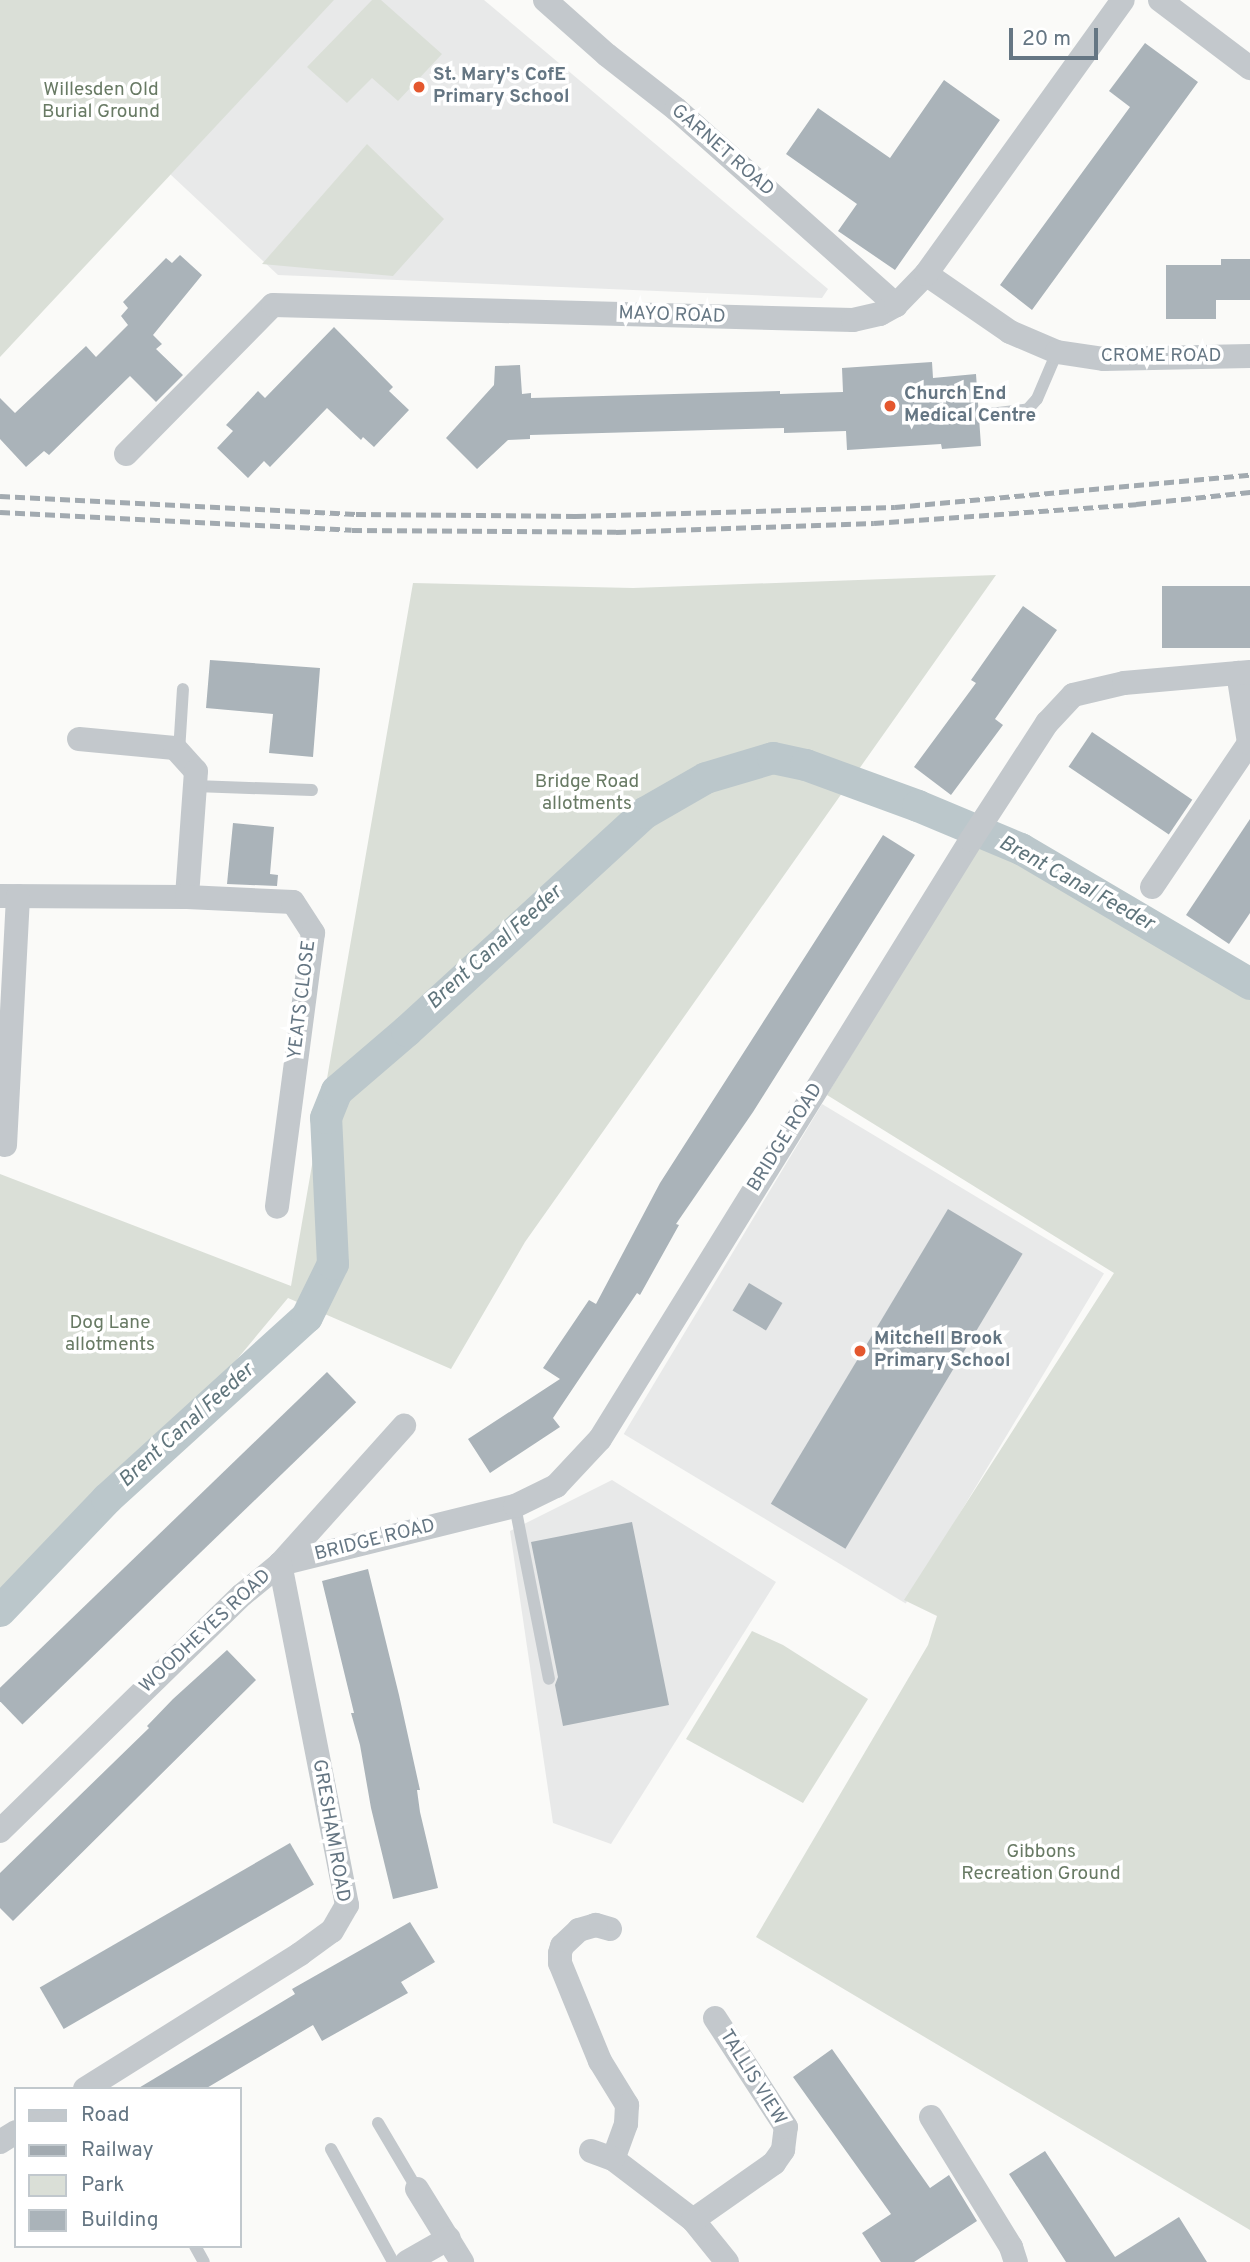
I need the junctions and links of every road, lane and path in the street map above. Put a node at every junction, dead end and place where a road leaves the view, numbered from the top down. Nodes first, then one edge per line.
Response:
1 (545, 0) edge
2 (1123, 0) edge
3 (1160, 0) edge
4 (1250, 68) edge
5 (926, 274) junction
6 (896, 305) junction
7 (1057, 352) junction
8 (1250, 356) edge
9 (990, 414) dead end
10 (126, 454) dead end
11 (1244, 673) edge
12 (183, 689) dead end
13 (79, 739) dead end
14 (179, 753) junction
15 (195, 786) junction
16 (312, 790) dead end
17 (1152, 887) dead end
18 (9, 896) edge
19 (187, 897) junction
20 (5, 1145) dead end
21 (277, 1207) dead end
22 (404, 1426) dead end
23 (515, 1506) junction
24 (280, 1564) junction
25 (549, 1679) dead end
26 (0, 1831) edge
27 (610, 1929) dead end
28 (715, 2018) dead end
29 (88, 2087) edge
30 (931, 2117) dead end
31 (378, 2123) dead end
32 (331, 2149) dead end
33 (417, 2189) joint
34 (693, 2220) junction
35 (449, 2238) junction
36 (393, 2262) edge
37 (407, 2262) edge
38 (462, 2262) edge
39 (727, 2262) edge
40 (1016, 2262) edge

1 - 6 street, GARNET ROAD
2 - 5 street, MAYO ROAD
3 - 4 street
5 - 6 street, MAYO ROAD
5 - 7 street, CROME ROAD
6 - 10 street, MAYO ROAD
7 - 8 street, CROME ROAD
7 - 9 lane
11 - 17 street
11 - 23 street, BRIDGE ROAD
12 - 14 lane
13 - 14 street
14 - 15 street
15 - 16 lane
15 - 19 street
18 - 19 street, YEATS CLOSE
18 - 20 street, YEATS CLOSE
19 - 21 street, YEATS CLOSE
22 - 24 street, WOODHEYES ROAD
23 - 24 street, BRIDGE ROAD
23 - 25 lane
24 - 26 street, WOODHEYES ROAD
24 - 29 street, GRESHAM ROAD
27 - 34 street
28 - 34 street, TALLIS VIEW
30 - 40 street
31 - 33 lane
32 - 36 lane
33 - 35 street
34 - 39 street
35 - 37 street
35 - 38 street

